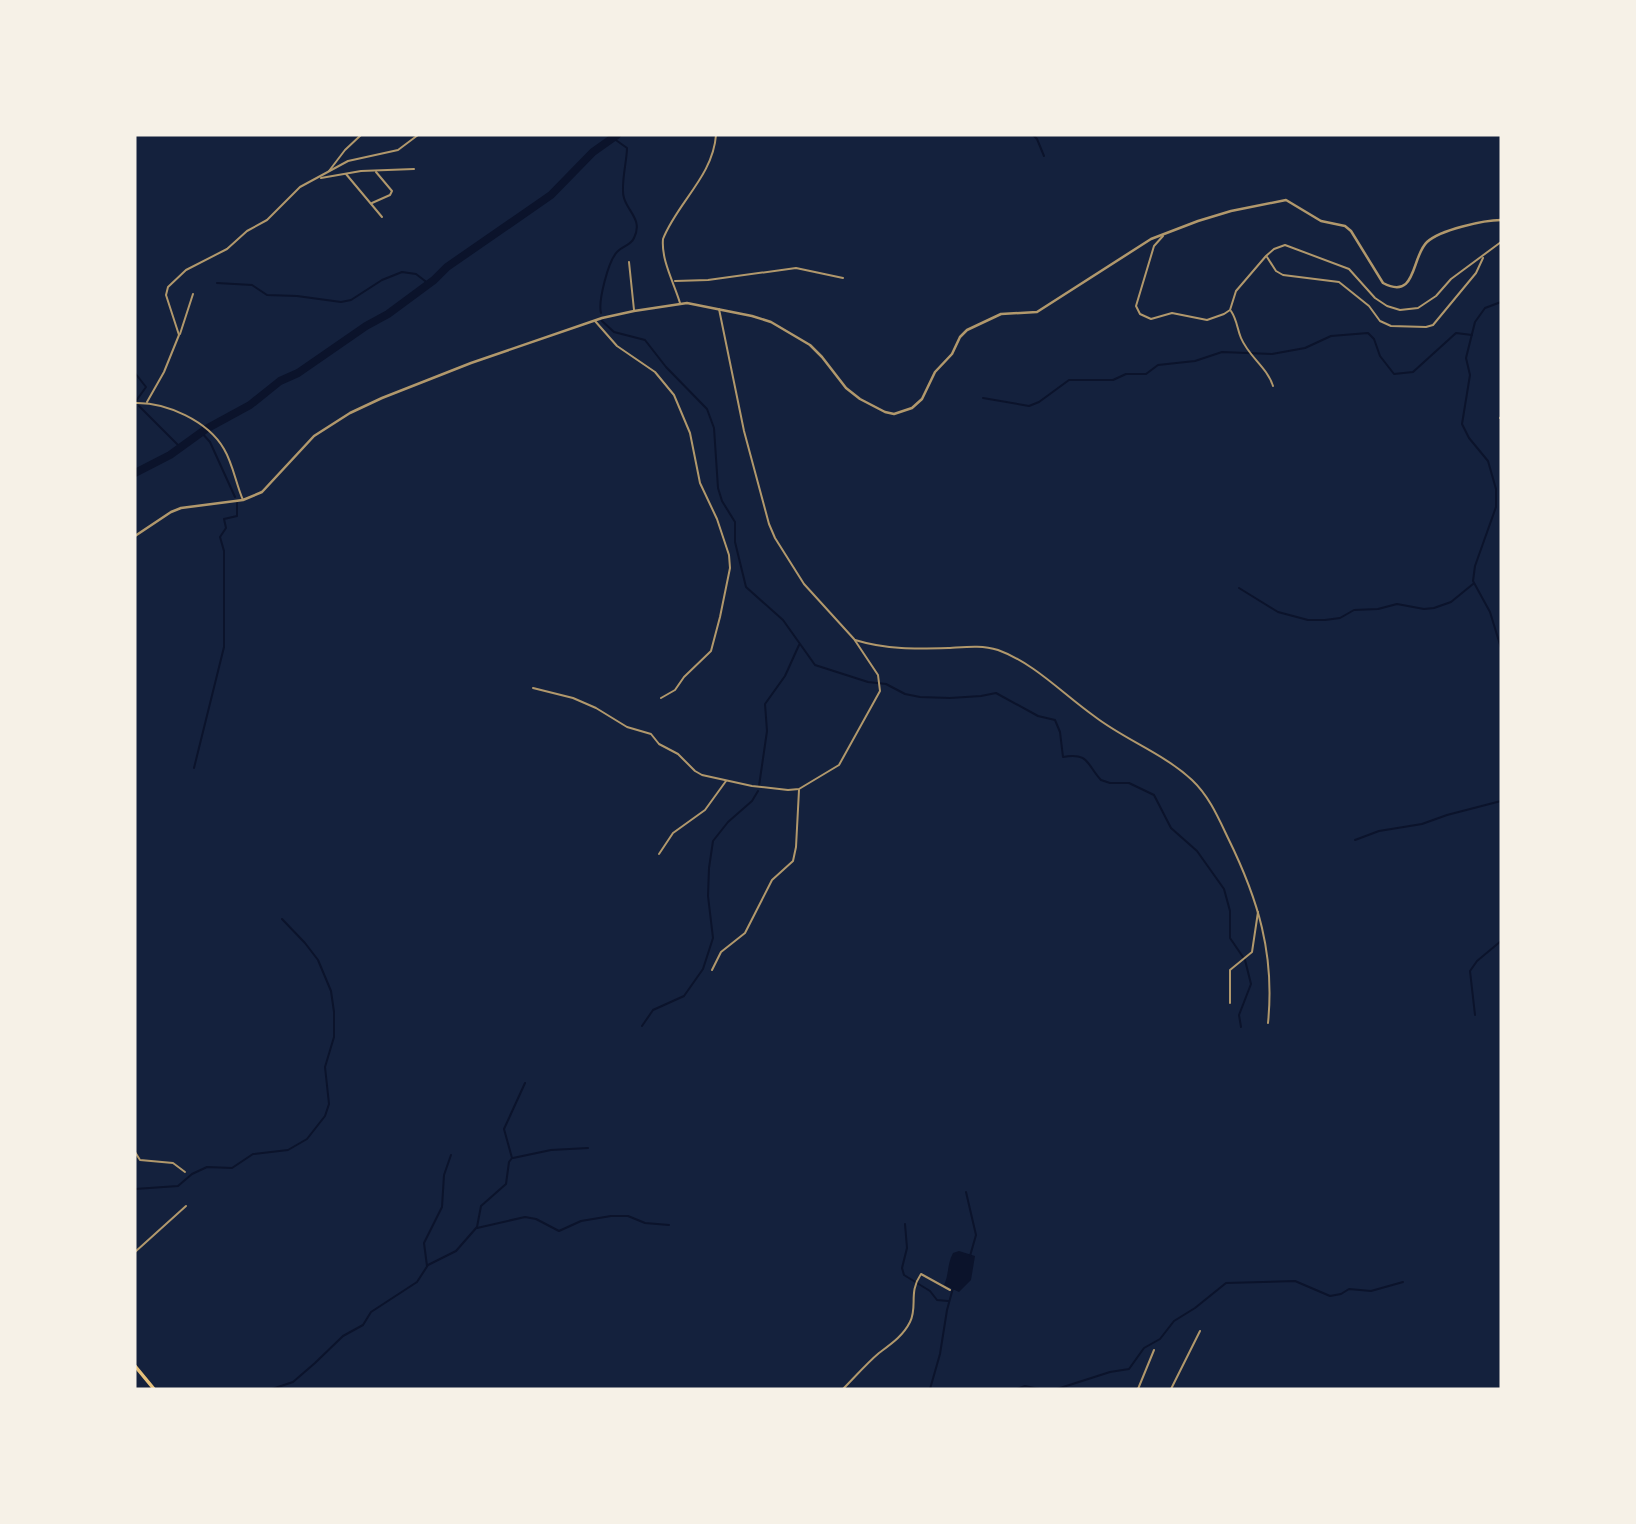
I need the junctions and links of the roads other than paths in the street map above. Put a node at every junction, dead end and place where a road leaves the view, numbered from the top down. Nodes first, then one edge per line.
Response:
1 (361, 135) edge
2 (418, 135) edge
3 (716, 135) edge
4 (414, 169) dead end
5 (329, 172) junction
6 (376, 172) junction
7 (346, 173) junction
8 (320, 178) junction
9 (371, 204) junction
10 (382, 217) dead end
11 (1501, 220) edge
12 (1169, 232) junction
13 (1501, 242) edge
14 (1266, 256) junction
15 (1483, 257) junction
16 (629, 262) dead end
17 (843, 278) dead end
18 (674, 281) junction
19 (193, 293) dead end
20 (680, 303) junction
21 (719, 308) junction
22 (1230, 310) junction
23 (634, 311) junction
24 (594, 320) junction
25 (179, 334) junction
26 (1273, 386) dead end
27 (147, 402) junction
28 (135, 403) edge
29 (243, 500) junction
30 (135, 536) edge
31 (854, 639) junction
32 (533, 688) dead end
33 (661, 698) dead end
34 (727, 780) junction
35 (799, 789) junction
36 (659, 854) dead end
37 (1258, 911) junction
38 (712, 970) dead end
39 (1230, 1003) dead end
40 (1268, 1023) dead end
41 (135, 1152) edge
42 (185, 1172) dead end
43 (186, 1206) dead end
44 (135, 1252) edge
45 (950, 1290) dead end
46 (1200, 1331) dead end
47 (1154, 1350) dead end
48 (135, 1366) edge
49 (154, 1389) edge
50 (843, 1389) edge
51 (1138, 1389) edge
52 (1171, 1389) edge

1 - 5 street
2 - 5 street
3 - 18 street
4 - 6 street
5 - 8 street
6 - 7 street
6 - 9 street
7 - 8 street
7 - 9 street
8 - 25 street
9 - 10 street
11 - 12 street
12 - 21 street
12 - 22 street
13 - 15 street
14 - 15 street
14 - 15 street
14 - 22 street
16 - 23 street
17 - 18 street
18 - 20 street
19 - 25 street
20 - 21 street
20 - 23 street
21 - 31 street
22 - 26 street
23 - 24 street
24 - 29 street
24 - 33 street
25 - 27 street
27 - 28 street
27 - 29 street
29 - 30 street
31 - 35 street
31 - 37 street
32 - 34 street
34 - 35 street
34 - 36 street
35 - 38 street
37 - 39 street
37 - 40 street
41 - 42 street
43 - 44 street
45 - 50 street
46 - 52 street
47 - 51 street
48 - 49 highway

